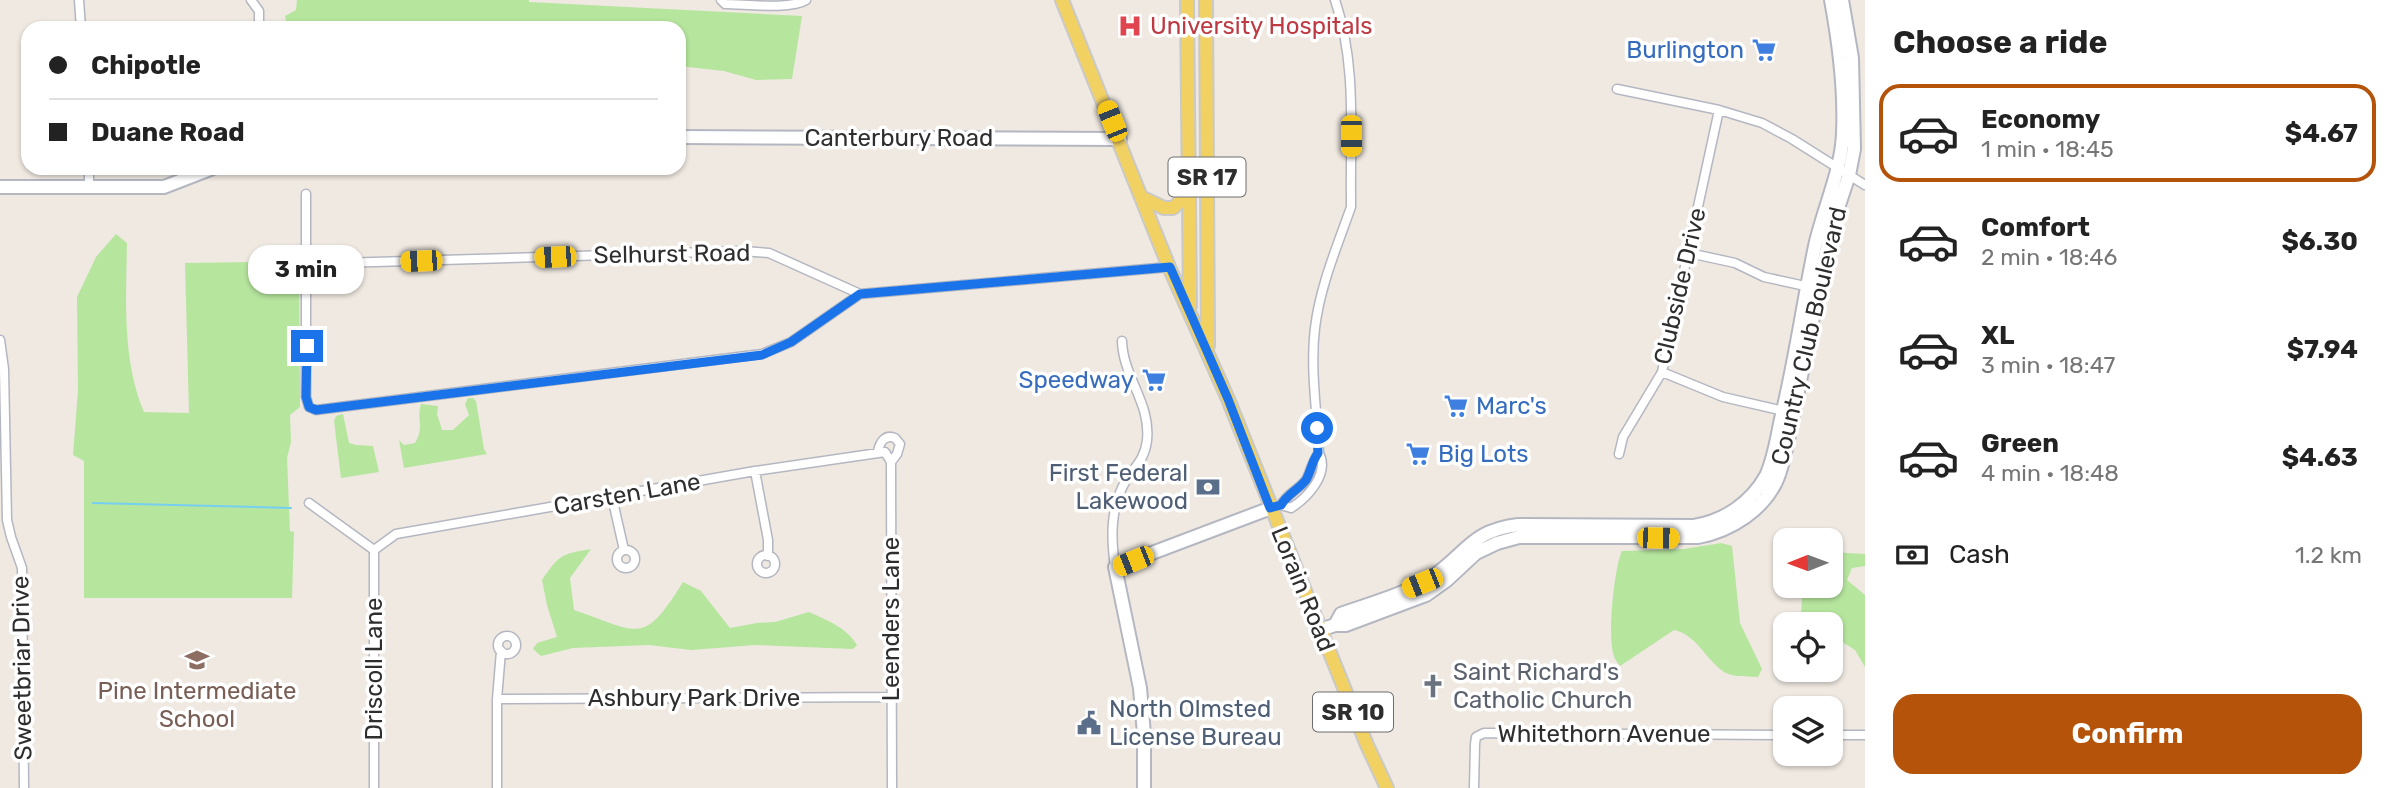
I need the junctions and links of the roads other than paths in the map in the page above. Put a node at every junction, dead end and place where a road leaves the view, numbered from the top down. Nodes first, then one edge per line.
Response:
1 (79, 0) edge
2 (251, 0) edge
3 (721, 0) edge
4 (806, 0) edge
5 (1062, 0) edge
6 (1187, 0) edge
7 (1206, 0) edge
8 (1335, 0) edge
9 (1831, 0) edge
10 (1842, 0) edge
11 (80, 21) edge
12 (259, 21) edge
13 (1617, 89) dead end
14 (1719, 110) junction
15 (686, 137) edge
16 (1120, 139) junction
17 (1837, 166) junction
18 (89, 175) edge
19 (195, 175) edge
20 (1849, 175) junction
21 (1865, 185) edge
22 (89, 186) junction
23 (0, 187) edge
24 (1189, 193) junction
25 (306, 194) dead end
26 (1143, 198) junction
27 (1689, 253) junction
28 (307, 264) junction
29 (1170, 267) junction
30 (1814, 287) junction
31 (860, 294) junction
32 (1190, 313) junction
33 (0, 340) edge
34 (1122, 341) dead end
35 (1208, 354) junction
36 (1662, 372) junction
37 (1789, 412) junction
38 (882, 451) junction
39 (1619, 454) dead end
40 (891, 462) junction
41 (755, 471) junction
42 (611, 496) junction
43 (309, 503) dead end
44 (1276, 507) junction
45 (374, 550) junction
46 (624, 550) dead end
47 (768, 556) dead end
48 (1115, 568) junction
49 (1320, 630) junction
50 (501, 651) dead end
51 (890, 697) junction
52 (498, 699) junction
53 (1773, 735) edge
54 (1843, 735) edge
55 (1865, 735) edge
56 (24, 788) edge
57 (374, 788) edge
58 (497, 788) edge
59 (892, 788) edge
60 (1144, 788) edge
61 (1387, 788) edge
62 (1474, 788) edge

1 - 11 street
2 - 12 street
3 - 4 street
5 - 16 main road, Lorain Road / SR 10
6 - 24 main road, SR 17
7 - 35 main road, SR 17
8 - 44 street
9 - 17 street, Country Club Boulevard
10 - 20 street, Country Club Boulevard
13 - 14 street
14 - 17 street
14 - 27 street, Clubside Drive
15 - 16 street, Canterbury Road
16 - 26 main road, Lorain Road / SR 10
17 - 20 street
17 - 30 street, Country Club Boulevard
18 - 22 street
19 - 22 street
20 - 21 street
20 - 30 street, Country Club Boulevard
22 - 23 street
24 - 26 main road
24 - 32 main road, SR 17
25 - 28 street
26 - 29 main road, Lorain Road / SR 10
27 - 30 street
27 - 36 street, Clubside Drive
28 - 31 street, Selhurst Road
28 - 31 street
29 - 31 street
29 - 32 main road, Lorain Road / SR 10
30 - 37 street, Country Club Boulevard
32 - 35 main road, Lorain Road / SR 10
33 - 56 street, Sweetbriar Drive
34 - 48 street
35 - 44 main road, Lorain Road / SR 10
36 - 37 street
36 - 39 street, Clubside Drive
37 - 49 street, Country Club Boulevard
38 - 40 street
38 - 40 street, Leenders Lane
38 - 41 street, Carsten Lane
40 - 51 street, Leenders Lane
41 - 42 street, Carsten Lane
41 - 47 street
42 - 45 street, Carsten Lane
42 - 46 street
43 - 45 street
44 - 48 street
44 - 49 main road, Lorain Road / SR 10
45 - 57 street, Driscoll Lane
48 - 60 street
49 - 61 main road, Lorain Road / SR 10
50 - 52 street
51 - 52 street, Ashbury Park Drive
51 - 59 street, Leenders Lane
52 - 58 street
53 - 62 street, Whitethorn Avenue
54 - 55 street

